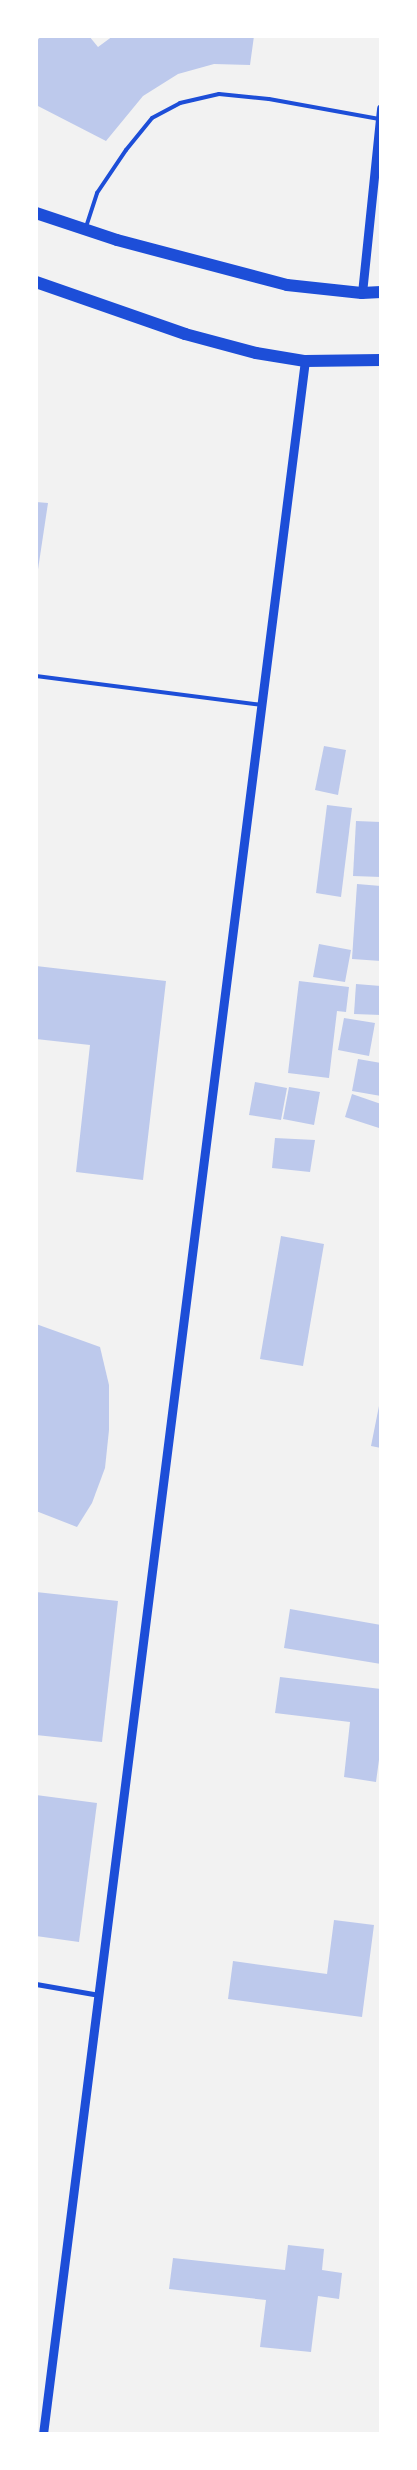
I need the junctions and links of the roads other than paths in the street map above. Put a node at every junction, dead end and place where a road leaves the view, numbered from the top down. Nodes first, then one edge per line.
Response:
1 (381, 108) edge
2 (379, 119) junction
3 (36, 213) edge
4 (85, 229) junction
5 (36, 282) edge
6 (381, 292) edge
7 (362, 293) junction
8 (381, 360) edge
9 (305, 361) junction
10 (36, 676) edge
11 (261, 705) junction
12 (36, 1984) edge
13 (98, 1995) junction
14 (43, 2434) edge

1 - 2 street
2 - 4 lane
2 - 7 street
3 - 4 main road
4 - 7 main road
5 - 9 main road
6 - 7 main road
8 - 9 main road
9 - 11 street
10 - 11 lane
11 - 13 street
12 - 13 street
13 - 14 street

